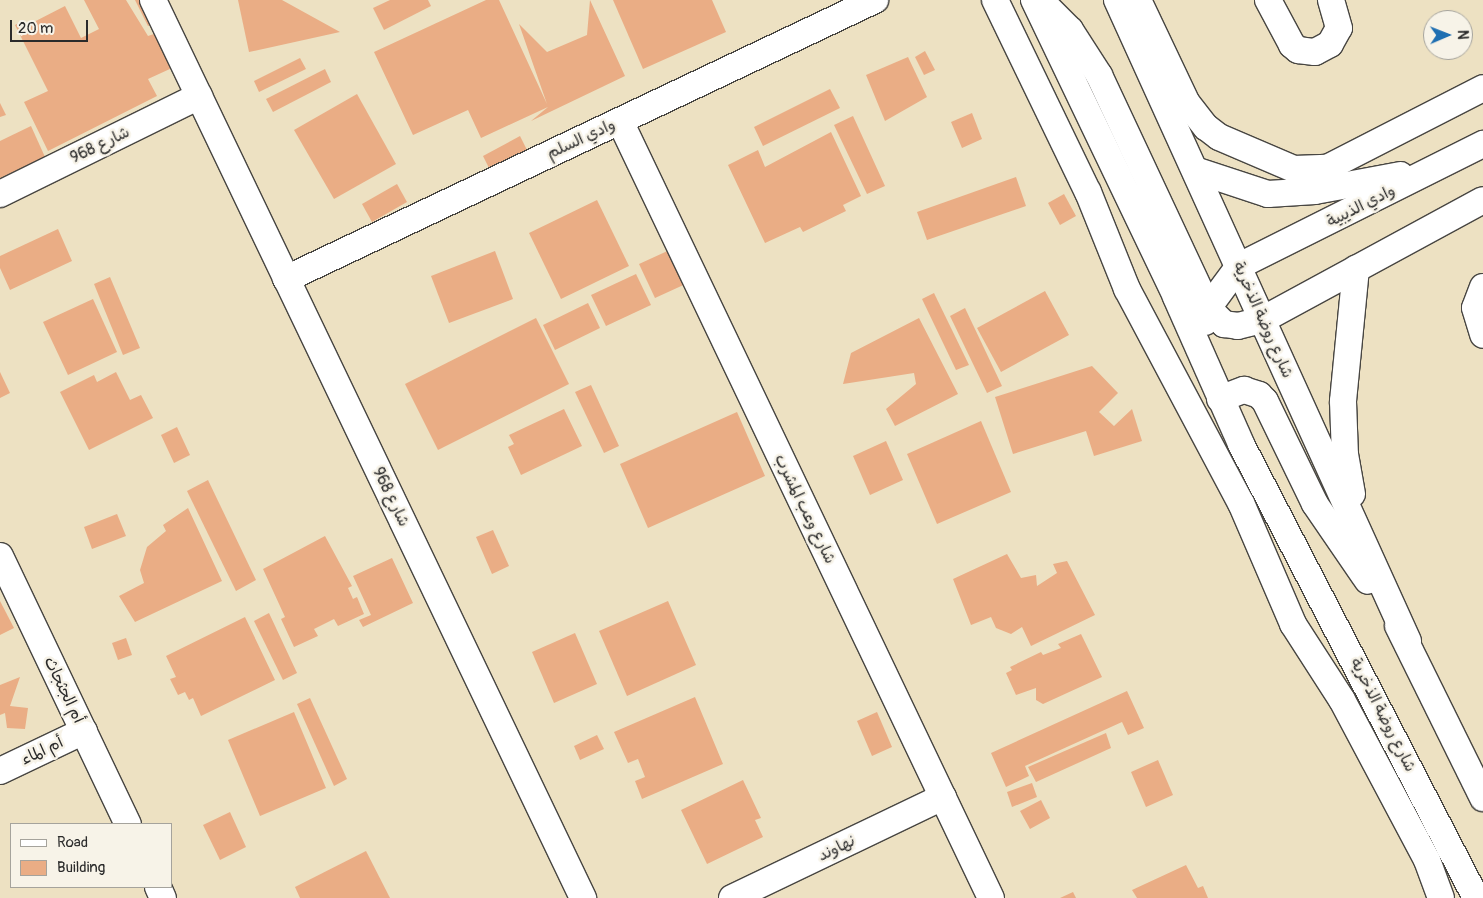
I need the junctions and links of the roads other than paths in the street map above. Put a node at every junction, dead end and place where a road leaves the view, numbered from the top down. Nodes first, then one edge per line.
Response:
1 (153, 0) edge
2 (875, 0) edge
3 (995, 0) edge
4 (1034, 0) edge
5 (1041, 0) edge
6 (1117, 0) edge
7 (1138, 0) edge
8 (1268, 0) edge
9 (1331, 0) edge
10 (1483, 88) edge
11 (199, 96) junction
12 (620, 121) junction
13 (1483, 144) edge
14 (1445, 163) junction
15 (1195, 170) junction
16 (0, 194) edge
17 (1483, 200) edge
18 (1239, 266) junction
19 (1356, 269) junction
20 (286, 279) junction
21 (1483, 287) edge
22 (1208, 308) junction
23 (1262, 320) junction
24 (1483, 335) edge
25 (1206, 370) junction
26 (1220, 398) junction
27 (1358, 529) junction
28 (0, 556) edge
29 (1320, 601) junction
30 (1408, 641) junction
31 (1311, 653) junction
32 (84, 731) junction
33 (0, 771) edge
34 (942, 797) junction
35 (1483, 798) edge
36 (128, 823) edge
37 (583, 898) edge
38 (732, 898) edge
39 (991, 898) edge
40 (1441, 898) edge
41 (1476, 898) edge

1 - 11 street, شارع 968
2 - 12 street, وادي السلم
3 - 31 street
4 - 25 street, شارع روضة الذخرية
5 - 22 street
6 - 15 street, شارع روضة الذخرية
7 - 10 street
8 - 9 street
11 - 16 street, شارع 968
11 - 20 street, شارع 968
12 - 20 street, وادي السلم
12 - 34 street, شارع وعب المشرب
13 - 14 street, وادي الذيبية
14 - 15 street
14 - 18 street, وادي الذيبية
15 - 18 street, شارع روضة الذخرية
17 - 19 street
18 - 22 street
18 - 23 street, شارع روضة الذخرية
19 - 23 street
19 - 27 street
20 - 37 street, شارع 968
21 - 24 street
22 - 23 street
22 - 25 street
23 - 27 street, شارع روضة الذخرية
25 - 26 street, شارع روضة الذخرية
26 - 29 street, شارع روضة الذخرية
26 - 30 street, شارع روضة الذخرية
27 - 30 street, شارع روضة الذخرية
28 - 32 street, أم الجثجاث
29 - 31 street
29 - 41 street, شارع روضة الذخرية
30 - 35 street, شارع روضة الذخرية
31 - 40 street
32 - 33 street, أم الماء
32 - 36 street, أم الجثجاث
34 - 38 street, نهاوند
34 - 39 street, شارع وعب المشرب

